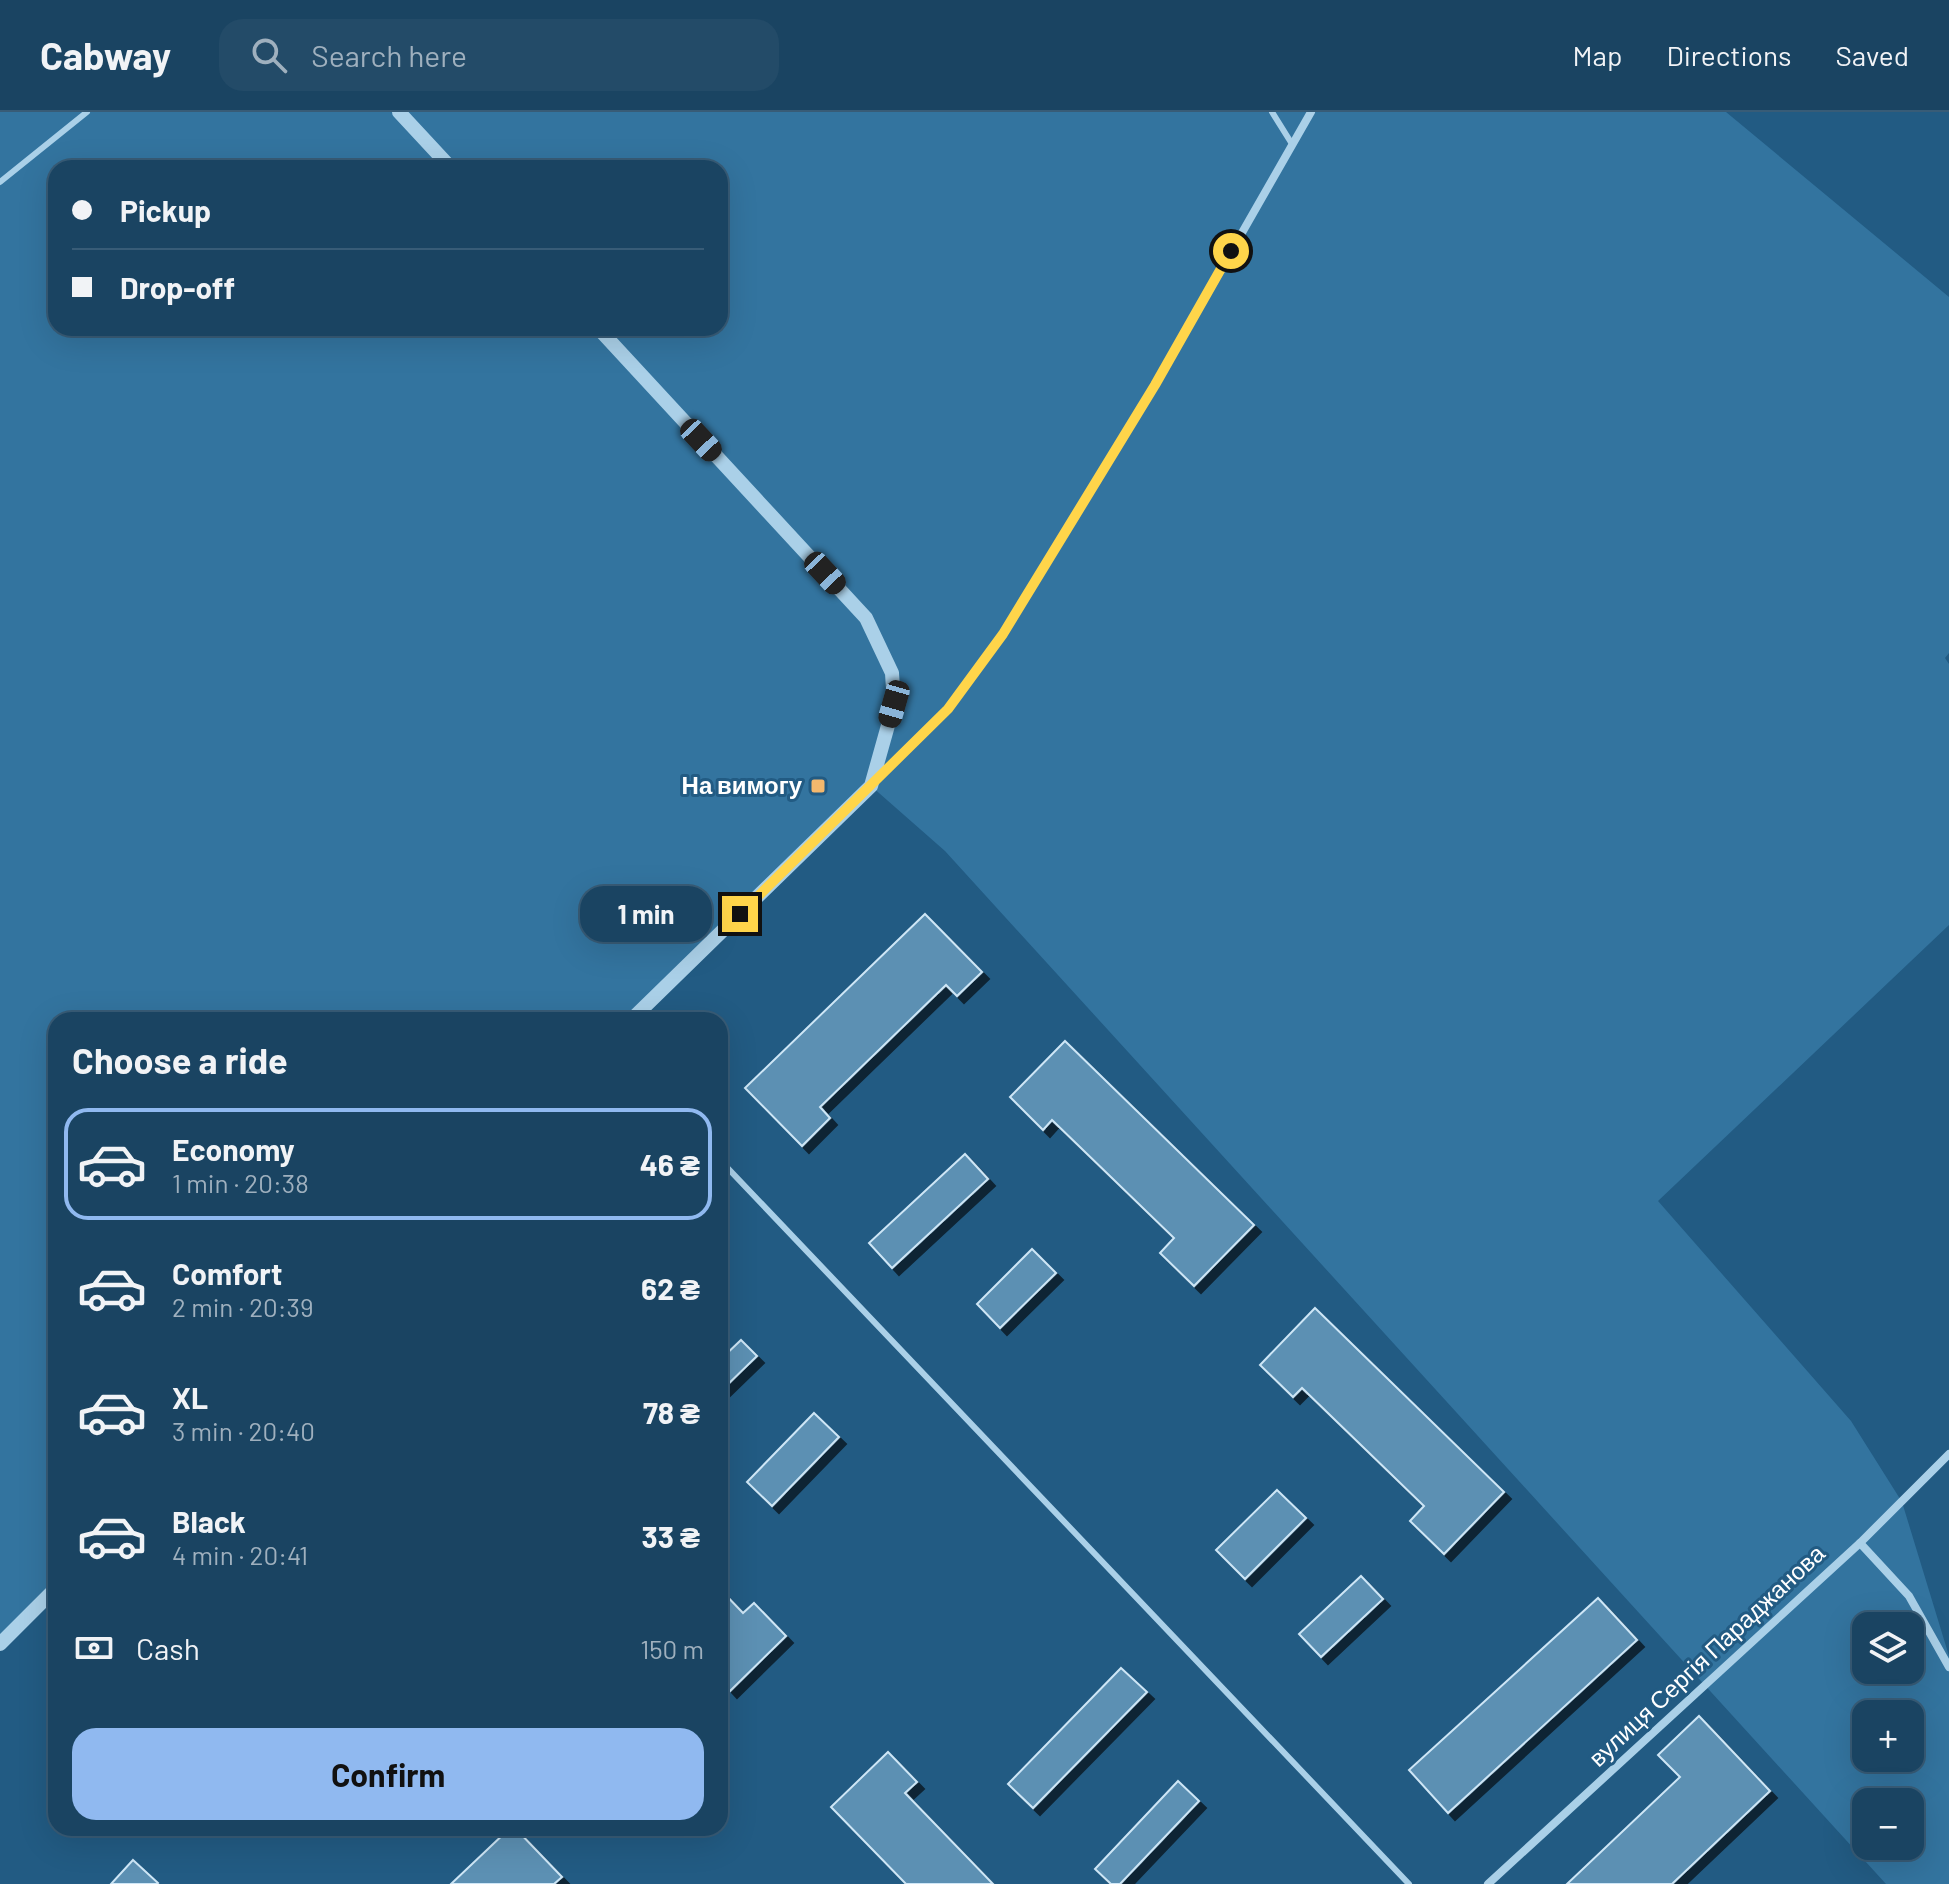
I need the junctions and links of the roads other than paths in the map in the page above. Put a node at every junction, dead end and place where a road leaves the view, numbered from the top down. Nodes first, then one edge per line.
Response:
1 (87, 112) edge
2 (399, 112) edge
3 (1272, 112) edge
4 (1311, 112) edge
5 (1292, 144) junction
6 (444, 160) edge
7 (0, 182) edge
8 (605, 336) edge
9 (871, 786) junction
10 (639, 1012) edge
11 (728, 1168) edge
12 (1949, 1454) edge
13 (1860, 1543) junction
14 (48, 1596) edge
15 (0, 1644) edge
16 (1949, 1667) edge
17 (1409, 1884) edge
18 (1488, 1884) edge

1 - 7 lane
2 - 6 street
3 - 5 lane
4 - 5 street
5 - 9 street
8 - 9 street
9 - 10 street
11 - 17 lane
12 - 13 street, вулиця Сергія Параджанова
13 - 16 street
13 - 18 street, вулиця Сергія Параджанова
14 - 15 street

